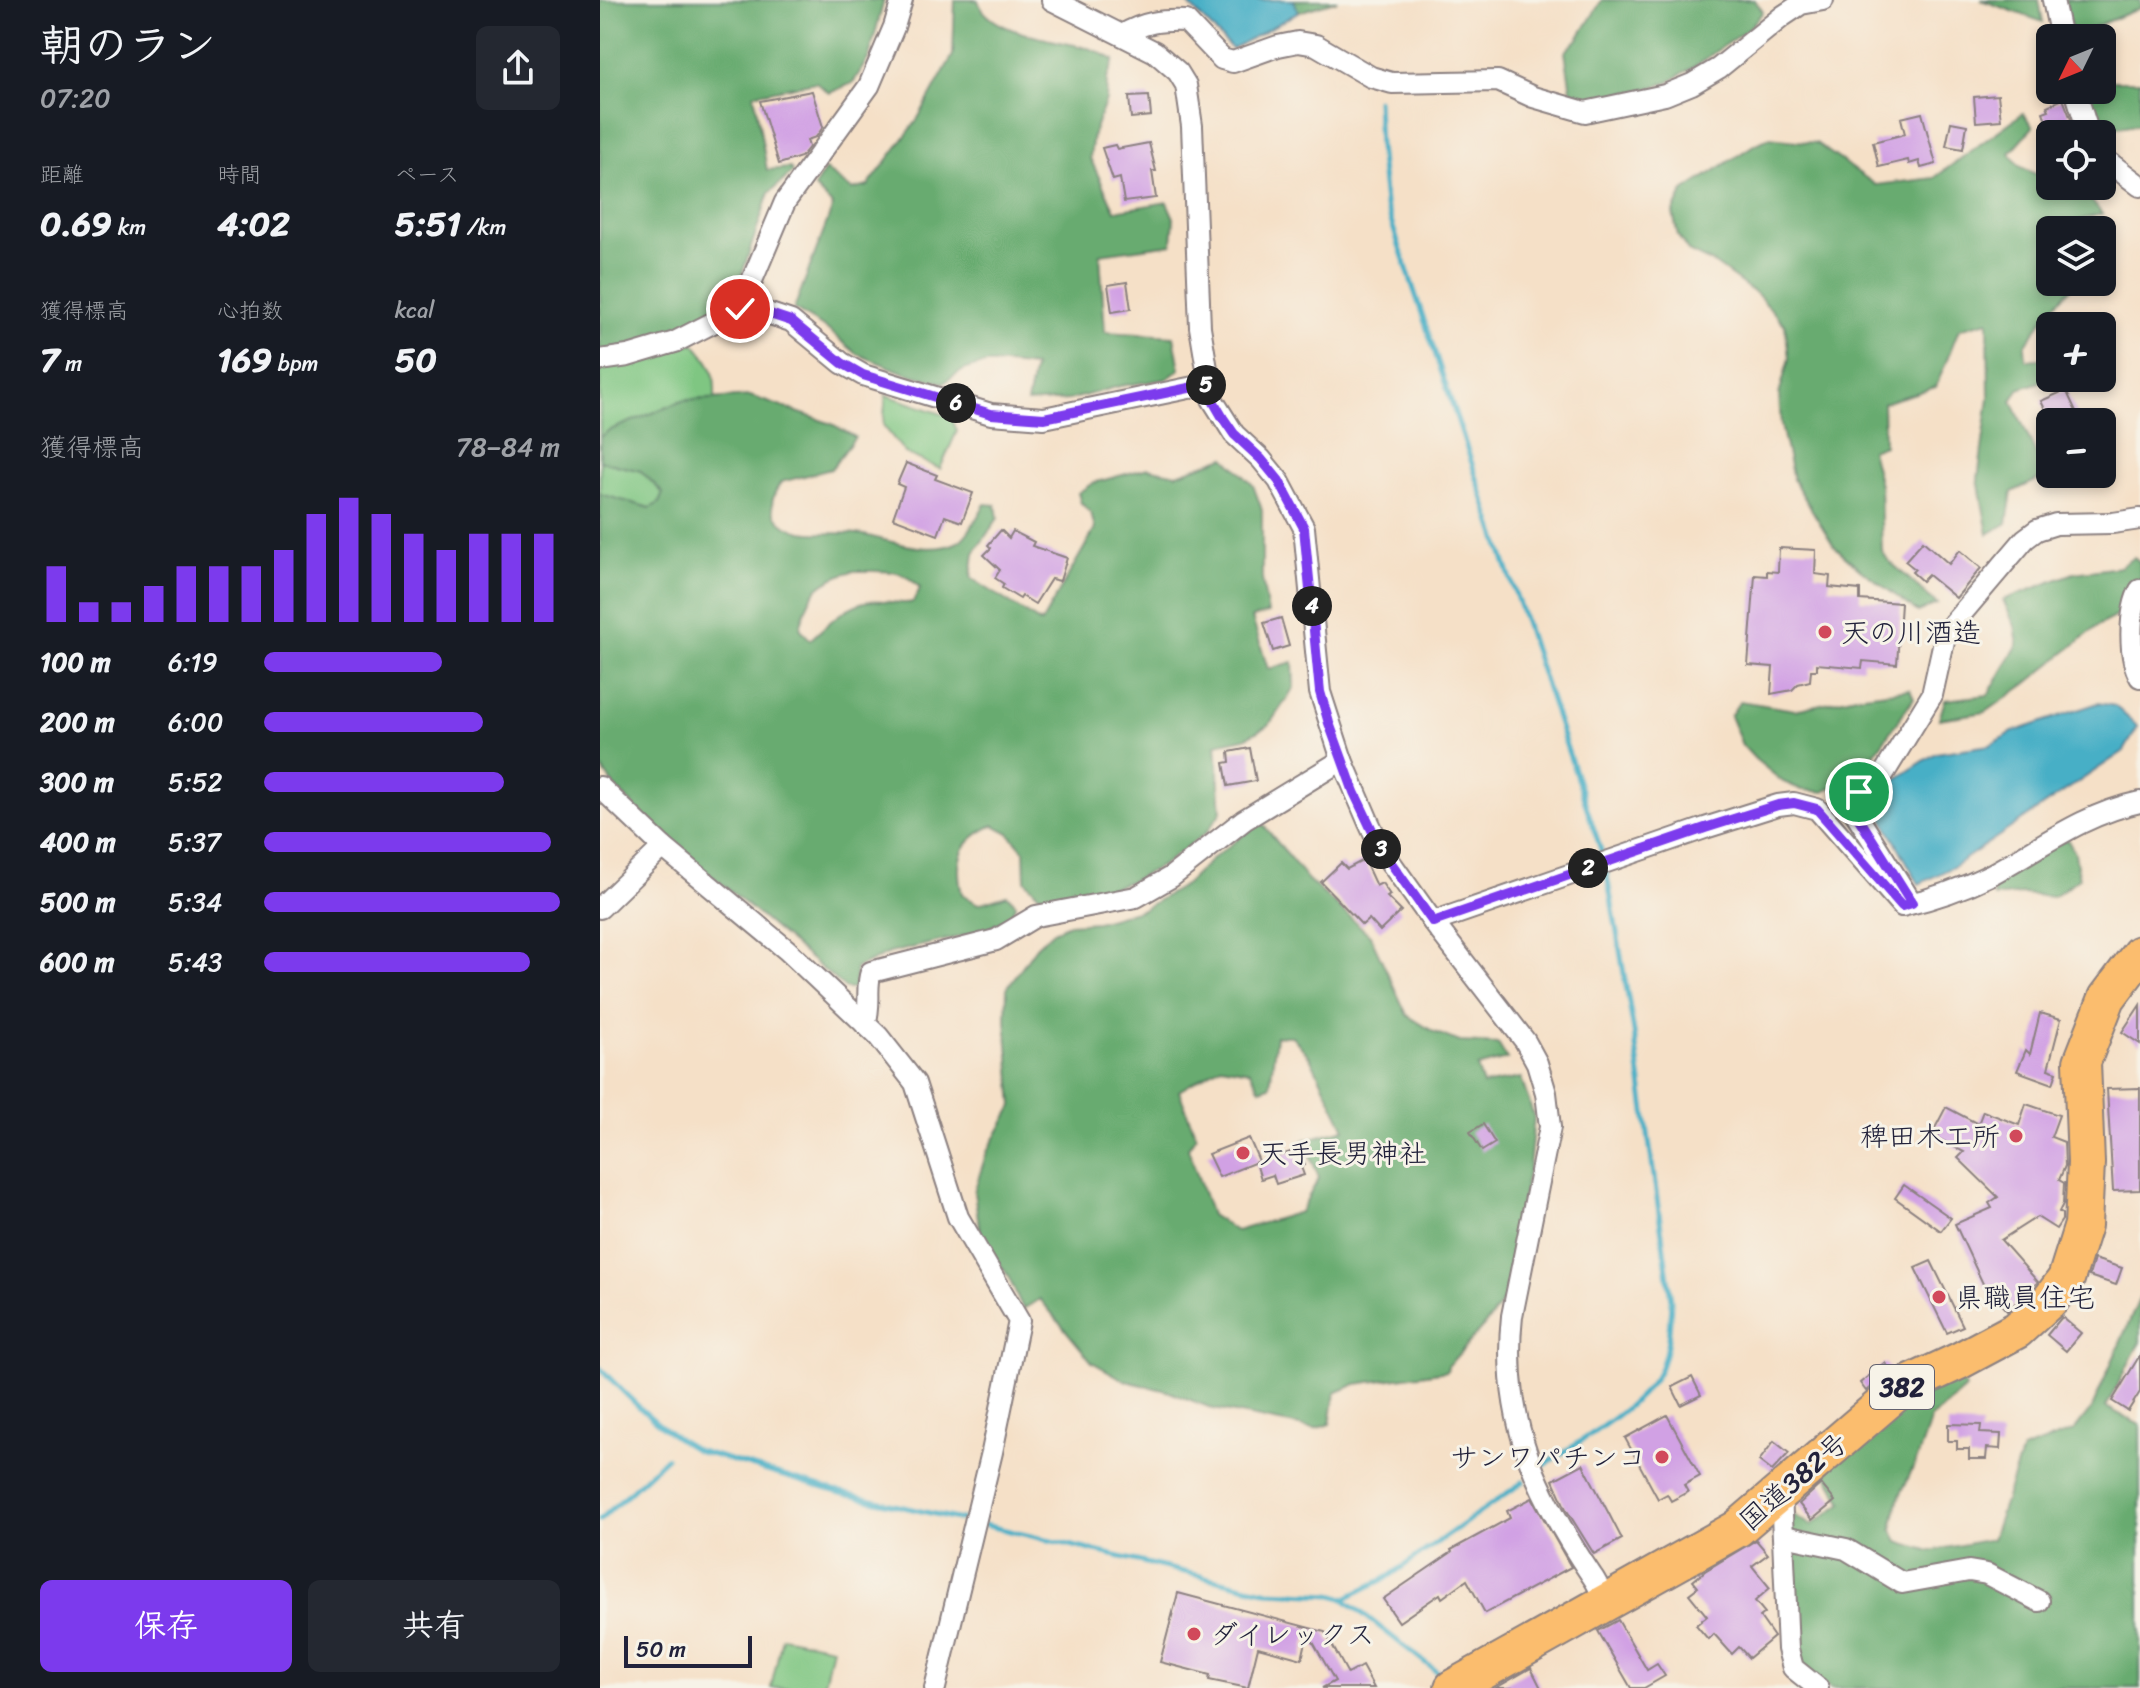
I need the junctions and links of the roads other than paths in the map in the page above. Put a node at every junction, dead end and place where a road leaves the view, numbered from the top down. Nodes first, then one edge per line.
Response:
1 (902, 0) edge
2 (1052, 0) edge
3 (1823, 0) edge
4 (2053, 0) edge
5 (2058, 24) edge
6 (1122, 35) junction
7 (2116, 168) edge
8 (2140, 186) edge
9 (740, 309) junction
10 (600, 360) edge
11 (1208, 384) junction
12 (2140, 519) edge
13 (2140, 590) edge
14 (2140, 677) edge
15 (1342, 760) junction
16 (600, 787) edge
17 (2140, 802) edge
18 (663, 847) junction
19 (1912, 903) junction
20 (600, 908) edge
21 (1433, 922) junction
22 (2140, 954) edge
23 (865, 1024) junction
24 (1781, 1493) junction
25 (1784, 1536) junction
26 (2039, 1601) dead end
27 (1607, 1602) junction
28 (935, 1688) edge
29 (1453, 1688) edge
30 (1818, 1688) edge

1 - 9 street
2 - 6 street
3 - 6 street
4 - 5 street
6 - 11 street
7 - 8 street
9 - 10 street
9 - 11 street
11 - 15 street
12 - 19 street
13 - 14 street
15 - 21 street
15 - 23 street
16 - 18 street
17 - 19 street
18 - 20 street
18 - 23 street
19 - 21 street
21 - 27 street
22 - 24 highway, 国道382号 / 382
23 - 28 street
24 - 25 street
24 - 27 highway, 国道382号 / 382
25 - 26 street
25 - 30 street
27 - 29 highway, 国道382号 / 382

